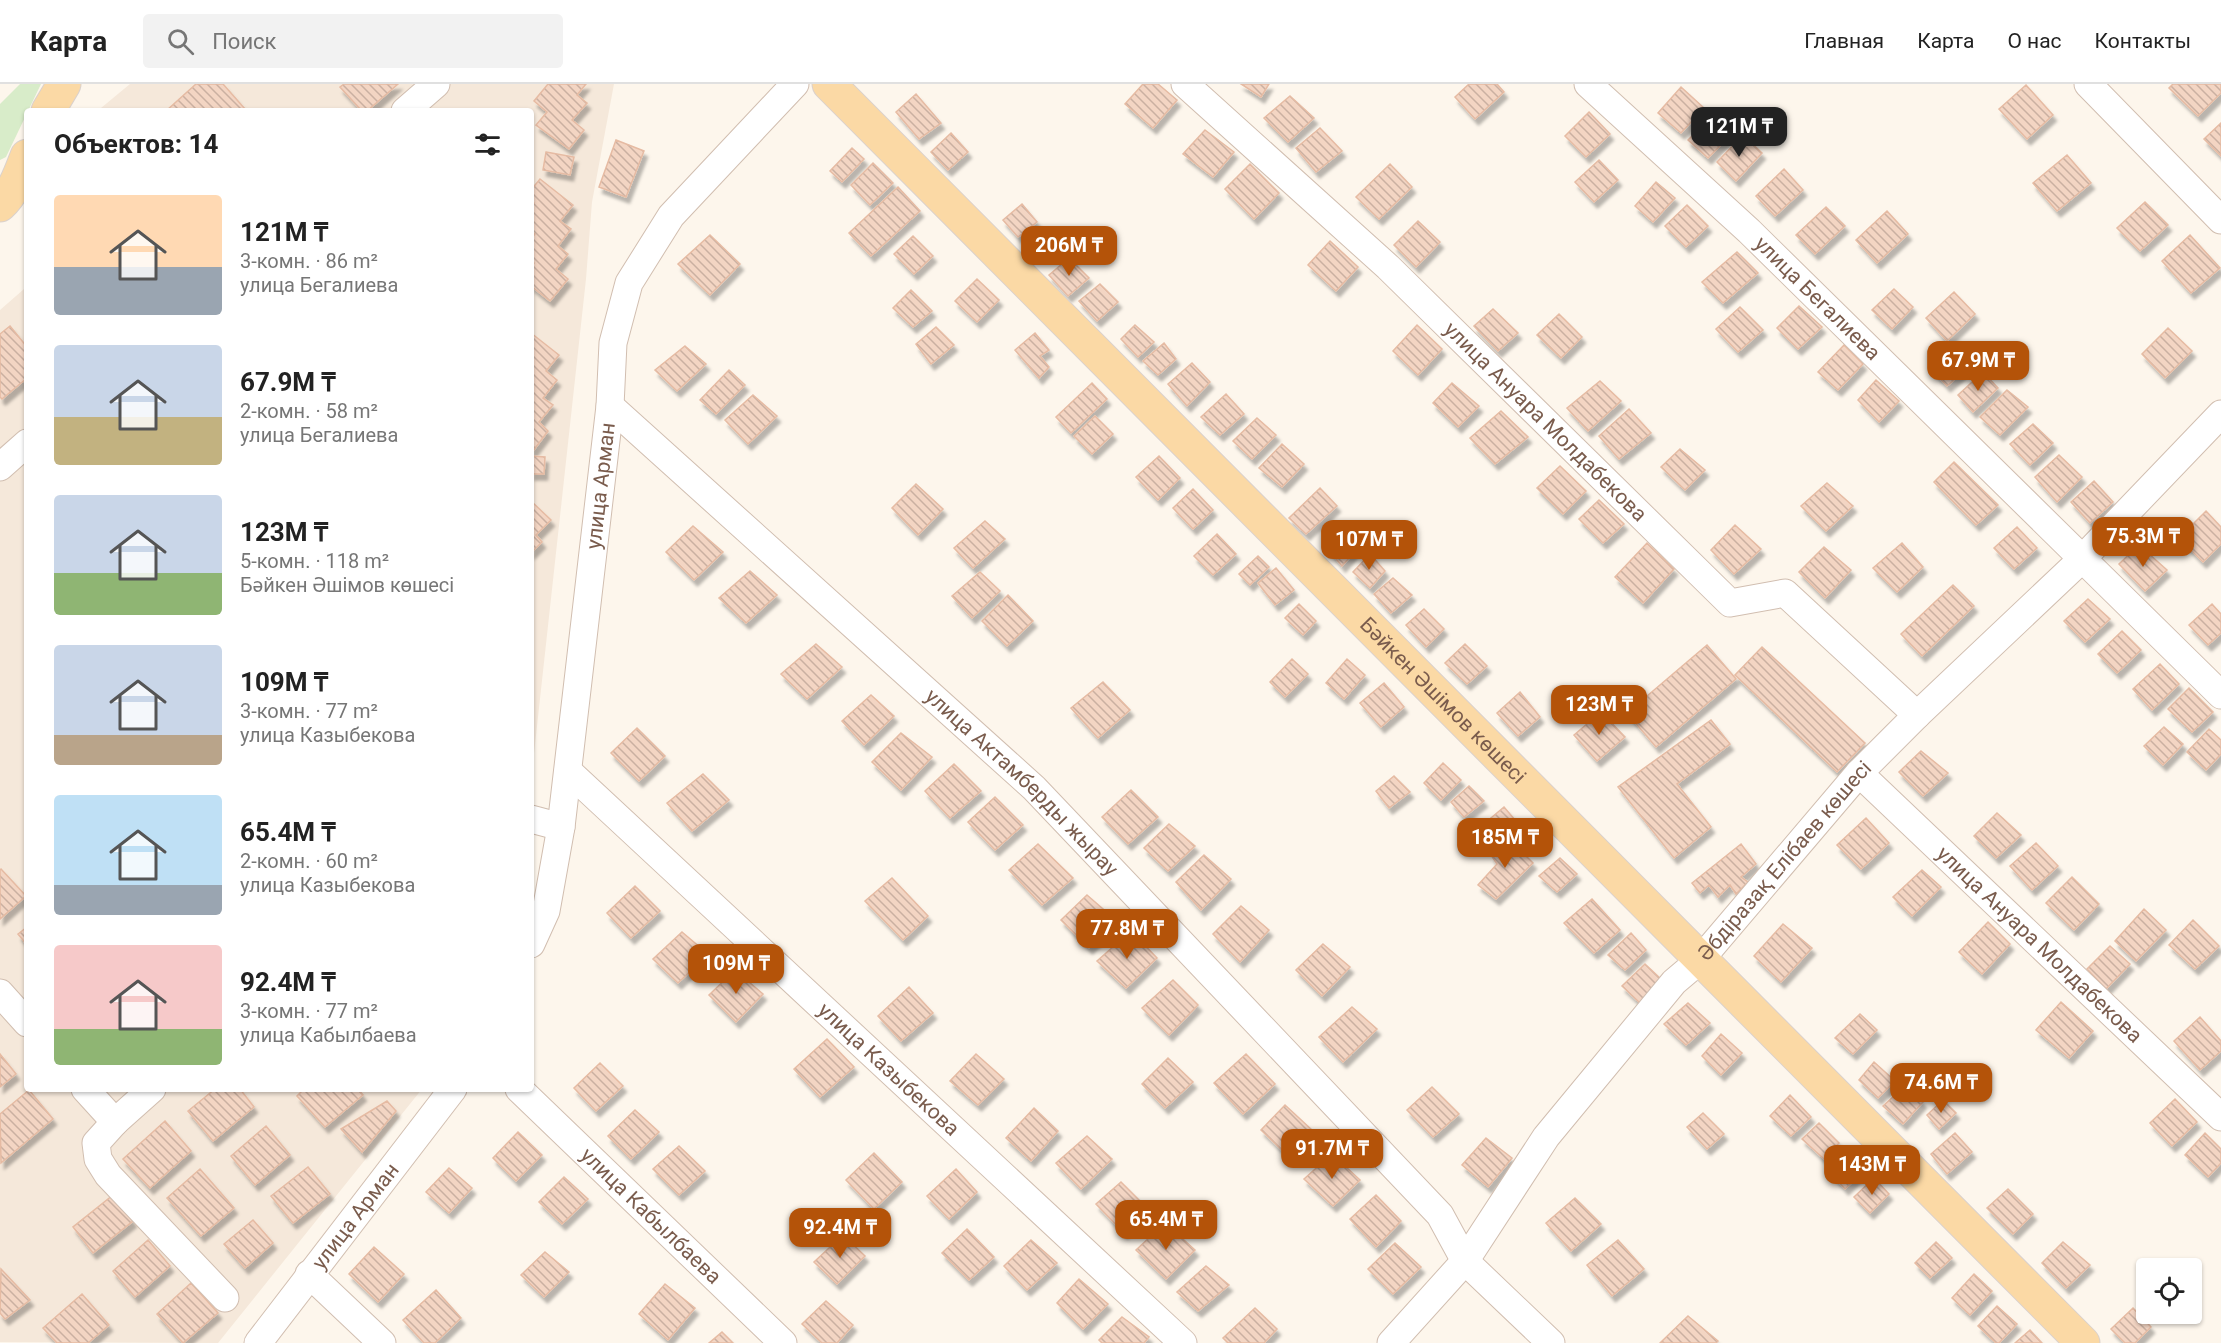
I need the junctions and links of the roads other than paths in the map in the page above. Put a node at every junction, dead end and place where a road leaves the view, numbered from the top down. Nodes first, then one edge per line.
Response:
1 (64, 84) edge
2 (436, 84) edge
3 (795, 84) edge
4 (1185, 84) edge
5 (1588, 84) edge
6 (2088, 84) edge
7 (833, 85) edge
8 (50, 108) edge
9 (408, 108) edge
10 (24, 164) edge
11 (3, 201) edge
12 (2221, 220) edge
13 (610, 406) junction
14 (2221, 414) edge
15 (24, 446) edge
16 (0, 467) edge
17 (2082, 560) junction
18 (2221, 695) edge
19 (1917, 715) junction
20 (568, 771) junction
21 (1859, 773) junction
22 (534, 820) edge
23 (561, 827) junction
24 (534, 937) edge
25 (1700, 960) junction
26 (0, 993) edge
27 (24, 1020) edge
28 (89, 1092) edge
29 (149, 1092) edge
30 (451, 1092) edge
31 (522, 1092) edge
32 (2221, 1117) edge
33 (115, 1122) junction
34 (1465, 1261) junction
35 (309, 1274) junction
36 (225, 1298) dead end
37 (258, 1343) edge
38 (382, 1343) edge
39 (783, 1343) edge
40 (1183, 1343) edge
41 (1391, 1343) edge
42 (1551, 1343) edge
43 (2083, 1343) edge

1 - 8 main road
2 - 9 street
3 - 13 street, улица Арман
4 - 19 street, улица Ануара Молдабекова
5 - 17 street, улица Бегалиева
6 - 12 street
7 - 25 main road, Бәйкен Әшімов көшесі
10 - 11 main road
13 - 20 street, улица Арман
13 - 34 street, улица Актамберды жырау
14 - 17 street, Әбдіразақ Елібаев көшесі
15 - 16 street
17 - 18 street, улица Бегалиева
17 - 19 street, Әбдіразақ Елібаев көшесі
19 - 21 street, Әбдіразақ Елібаев көшесі
20 - 23 street, улица Арман
20 - 40 street, улица Казыбекова
21 - 25 street, Әбдіразақ Елібаев көшесі
21 - 32 street, улица Ануара Молдабекова
22 - 23 street
23 - 24 street, улица Арман
25 - 34 street, Әбдіразақ Елібаев көшесі
25 - 43 main road, Бәйкен Әшімов көшесі
26 - 27 street
28 - 33 street
29 - 33 street
30 - 35 street, улица Арман
31 - 39 street, улица Кабылбаева
33 - 36 street
34 - 41 street, Әбдіразақ Елібаев көшесі
34 - 42 street, улица Актамберды жырау
35 - 37 street, улица Арман
35 - 38 street

